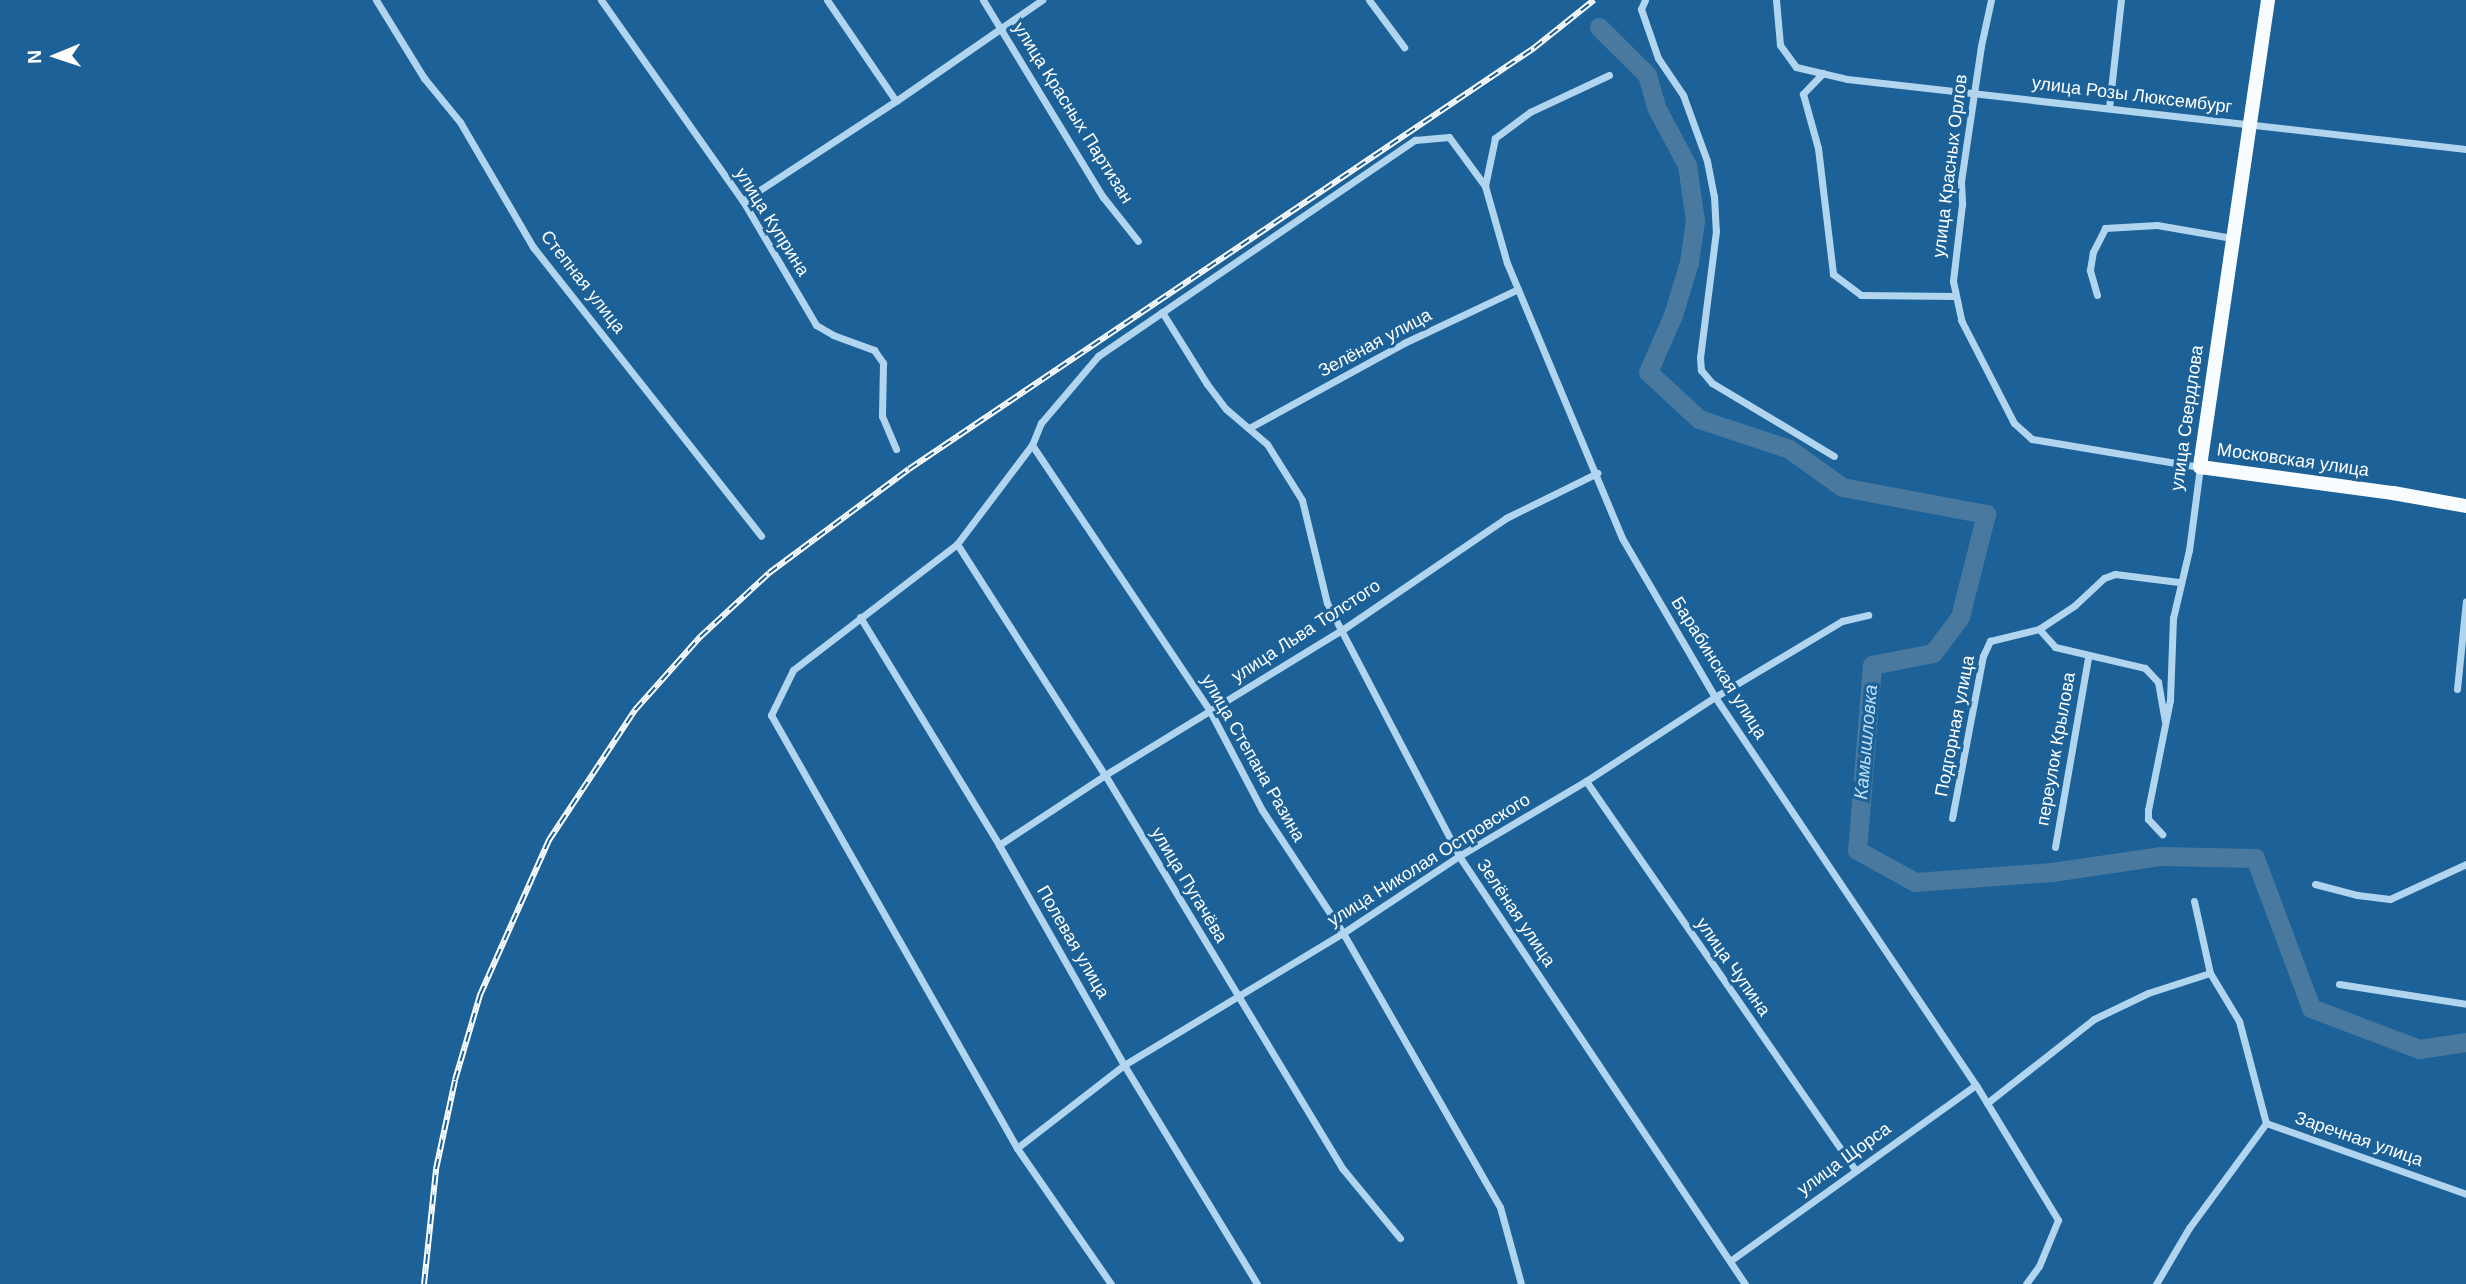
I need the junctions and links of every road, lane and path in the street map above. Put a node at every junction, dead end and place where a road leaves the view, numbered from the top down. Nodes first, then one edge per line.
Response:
1 (376, 0) edge
2 (601, 0) edge
3 (827, 0) edge
4 (983, 0) edge
5 (1042, 0) edge
6 (1368, 0) edge
7 (1645, 0) edge
8 (1776, 0) edge
9 (1991, 0) edge
10 (2121, 0) edge
11 (2269, 0) edge
12 (1001, 28) junction
13 (1404, 47) dead end
14 (1823, 73) junction
15 (1609, 75) dead end
16 (1975, 93) junction
17 (896, 101) junction
18 (2109, 108) junction
19 (2248, 125) junction
20 (2466, 149) edge
21 (1485, 186) junction
22 (743, 201) junction
23 (2232, 238) junction
24 (1138, 241) dead end
25 (1518, 289) junction
26 (2096, 295) dead end
27 (1954, 296) junction
28 (1162, 312) junction
29 (1249, 428) junction
30 (2032, 439) joint
31 (1032, 445) junction
32 (896, 449) dead end
33 (1834, 456) dead end
34 (2200, 467) junction
35 (1597, 473) junction
36 (2466, 506) edge
37 (761, 536) dead end
38 (957, 544) junction
39 (2179, 582) junction
40 (2466, 601) edge
41 (1868, 615) dead end
42 (860, 617) junction
43 (2039, 629) junction
44 (1342, 630) junction
45 (2088, 657) junction
46 (2457, 689) dead end
47 (1715, 697) junction
48 (1210, 711) junction
49 (2165, 721) junction
50 (1105, 775) junction
51 (1586, 781) junction
52 (1952, 818) dead end
53 (2162, 834) dead end
54 (999, 845) junction
55 (2055, 847) dead end
56 (1459, 856) junction
57 (2466, 864) edge
58 (2315, 884) dead end
59 (2194, 901) dead end
60 (1343, 933) junction
61 (2210, 973) junction
62 (2339, 984) dead end
63 (1238, 997) junction
64 (2466, 1003) edge
65 (1124, 1065) junction
66 (1976, 1085) junction
67 (1987, 1103) junction
68 (2266, 1124) junction
69 (1017, 1147) junction
70 (1855, 1170) junction
71 (2466, 1194) edge
72 (1400, 1238) dead end
73 (1730, 1261) junction
74 (1111, 1284) edge
75 (1257, 1284) edge
76 (1521, 1284) edge
77 (1745, 1284) edge
78 (2026, 1284) edge
79 (2156, 1284) edge

1 - 37 street, Степная улица
2 - 22 street, улица Куприна
3 - 17 street
4 - 12 street, улица Красных Партизан
5 - 12 street
6 - 13 street
7 - 33 street
8 - 14 street, улица Розы Люксембург
9 - 16 street, улица Красных Орлов
10 - 18 street
11 - 19 main road, улица Свердлова
12 - 17 street
12 - 24 street, улица Красных Партизан
14 - 16 street, улица Розы Люксембург
14 - 27 street
15 - 21 street, Барабинская улица
16 - 18 street, улица Розы Люксембург
16 - 27 street, улица Красных Орлов
17 - 22 street
18 - 19 street, улица Розы Люксембург
19 - 20 street, улица Розы Люксембург
19 - 23 main road, улица Свердлова
21 - 25 street, Барабинская улица
21 - 28 street
22 - 32 street, улица Куприна
23 - 26 street
23 - 34 main road, улица Свердлова
25 - 29 street, Зелёная улица
25 - 35 street, Барабинская улица
27 - 30 street, улица Красных Орлов
28 - 29 street, Зелёная улица
28 - 31 street
29 - 44 street, Зелёная улица
30 - 34 street, Московская улица
31 - 38 street
31 - 48 street, улица Степана Разина
34 - 36 main road, Московская улица
34 - 39 street, улица Свердлова
35 - 44 street, улица Льва Толстого
35 - 47 street, Барабинская улица
38 - 42 street
38 - 50 street, улица Пугачёва
39 - 43 street, Подгорная улица
39 - 49 street, улица Свердлова
40 - 46 street
41 - 47 street, улица Николая Островского
42 - 54 street, Полевая улица
42 - 69 street
43 - 45 street
43 - 52 street, Подгорная улица
44 - 48 street, улица Льва Толстого
44 - 56 street, Зелёная улица
45 - 49 street
45 - 55 street, переулок Крылова
47 - 51 street, улица Николая Островского
47 - 66 street, Барабинская улица
48 - 50 street, улица Льва Толстого
48 - 60 street, улица Степана Разина
49 - 53 street, улица Свердлова
50 - 54 street, улица Льва Толстого
50 - 63 street, улица Пугачёва
51 - 56 street, улица Николая Островского
51 - 70 street, улица Чупина
54 - 65 street, Полевая улица
56 - 60 street, улица Николая Островского
56 - 73 street, Зелёная улица
57 - 58 street
59 - 61 street
60 - 63 street, улица Николая Островского
60 - 76 street, улица Степана Разина
61 - 67 street
61 - 68 street
62 - 64 street
63 - 65 street, улица Николая Островского
63 - 72 street, улица Пугачёва
65 - 69 street, улица Николая Островского
65 - 75 street, Полевая улица
66 - 67 street, Барабинская улица
66 - 70 street, улица Щорса
67 - 78 street, Барабинская улица
68 - 71 street, Заречная улица
68 - 79 street, Заречная улица
69 - 74 street
70 - 73 street, улица Щорса
73 - 77 street, Зелёная улица

